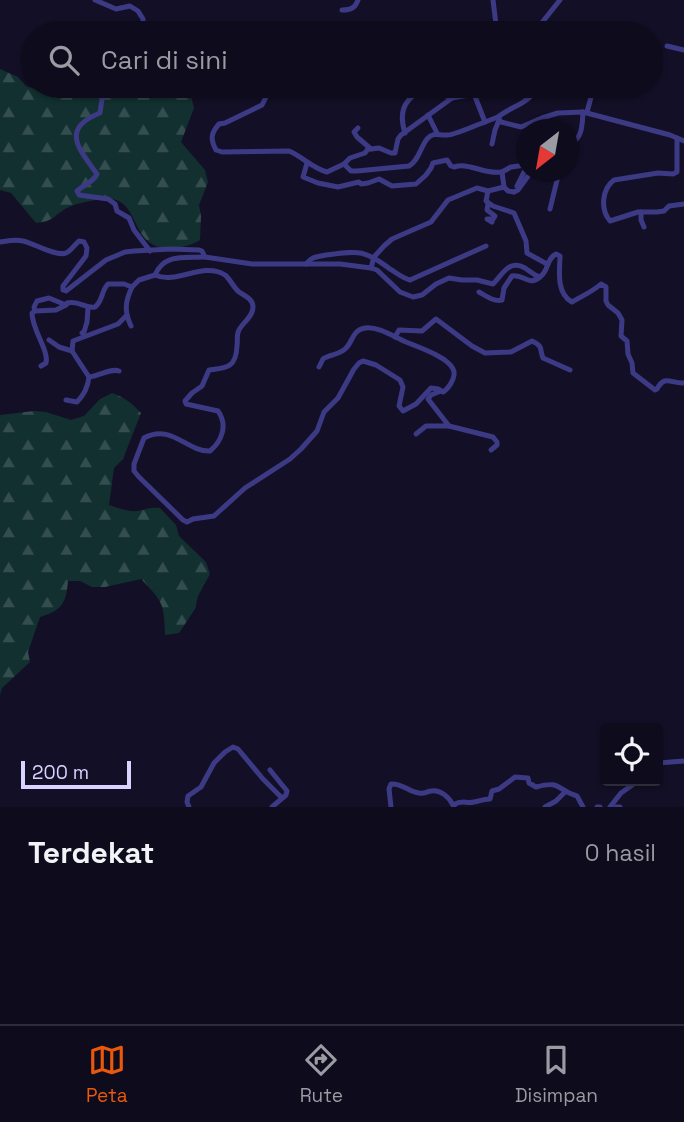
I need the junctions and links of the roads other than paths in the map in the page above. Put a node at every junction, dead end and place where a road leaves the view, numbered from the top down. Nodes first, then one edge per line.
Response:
1 (95, 0) edge
2 (358, 0) edge
3 (493, 0) edge
4 (560, 0) edge
5 (342, 10) dead end
6 (143, 21) edge
7 (496, 21) edge
8 (543, 21) edge
9 (667, 46) dead end
10 (684, 50) edge
11 (103, 98) edge
12 (265, 98) edge
13 (411, 98) edge
14 (452, 98) edge
15 (476, 98) edge
16 (528, 98) edge
17 (590, 98) edge
18 (585, 112) junction
19 (428, 115) junction
20 (499, 118) junction
21 (485, 122) junction
22 (358, 128) dead end
23 (405, 133) junction
24 (437, 133) junction
25 (579, 138) edge
26 (677, 138) junction
27 (684, 141) edge
28 (492, 144) dead end
29 (371, 149) junction
30 (307, 163) junction
31 (344, 164) junction
32 (516, 167) edge
33 (502, 172) junction
34 (519, 182) edge
35 (524, 182) edge
36 (557, 182) edge
37 (504, 187) junction
38 (488, 191) junction
39 (514, 192) junction
40 (488, 204) junction
41 (684, 204) edge
42 (550, 209) dead end
43 (641, 212) junction
44 (492, 222) dead end
45 (644, 227) dead end
46 (0, 242) edge
47 (486, 246) dead end
48 (150, 251) junction
49 (205, 257) junction
50 (374, 257) junction
51 (306, 264) junction
52 (547, 264) junction
53 (371, 268) junction
54 (155, 275) junction
55 (540, 277) junction
56 (132, 287) junction
57 (479, 292) dead end
58 (66, 305) junction
59 (88, 308) junction
60 (35, 311) junction
61 (127, 315) junction
62 (131, 326) dead end
63 (82, 333) dead end
64 (396, 337) junction
65 (49, 340) dead end
66 (72, 351) junction
67 (41, 366) dead end
68 (319, 367) dead end
69 (570, 370) dead end
70 (120, 371) dead end
71 (89, 377) junction
72 (684, 383) edge
73 (441, 391) junction
74 (65, 400) dead end
75 (449, 426) junction
76 (416, 434) dead end
77 (491, 450) dead end
78 (684, 761) edge
79 (663, 763) edge
80 (270, 770) dead end
81 (631, 786) edge
82 (565, 792) junction
83 (282, 798) junction
84 (453, 806) edge
85 (189, 807) edge
86 (272, 807) edge
87 (391, 807) edge
88 (545, 807) edge
89 (583, 807) edge
90 (610, 807) edge

1 - 6 street
2 - 5 street
3 - 7 street
4 - 8 street
9 - 10 street
11 - 48 street
12 - 30 street
13 - 23 street
14 - 19 street
15 - 21 street
16 - 20 street
17 - 18 street
18 - 20 street
18 - 25 street
18 - 26 street
19 - 23 street
19 - 24 street
20 - 21 street
20 - 28 street
21 - 24 street
22 - 29 street
23 - 29 street
24 - 31 street
26 - 27 street
26 - 43 street
29 - 31 street
30 - 31 street
30 - 33 street
32 - 33 street
33 - 37 street
34 - 39 street
35 - 39 street
36 - 42 street
37 - 38 street
37 - 39 street
38 - 40 street
38 - 50 street
40 - 44 street
40 - 52 street
41 - 43 street
43 - 45 street
46 - 48 street
47 - 50 street
48 - 49 street
49 - 51 street
49 - 54 street
50 - 51 street
50 - 53 street
51 - 53 street
52 - 55 street
52 - 72 street
53 - 55 street
54 - 56 street
54 - 73 street
55 - 57 street
56 - 59 street
56 - 61 street
58 - 59 street
58 - 60 street
58 - 60 street
59 - 63 street
60 - 67 street
61 - 62 street
61 - 66 street
64 - 68 street
64 - 69 street
64 - 73 street
65 - 66 street
66 - 71 street
70 - 71 street
71 - 74 street
73 - 75 street
75 - 76 street
75 - 77 street
78 - 79 street
80 - 83 street
81 - 90 street
82 - 84 street
82 - 88 street
82 - 89 street
83 - 85 street
83 - 86 street
84 - 87 street

